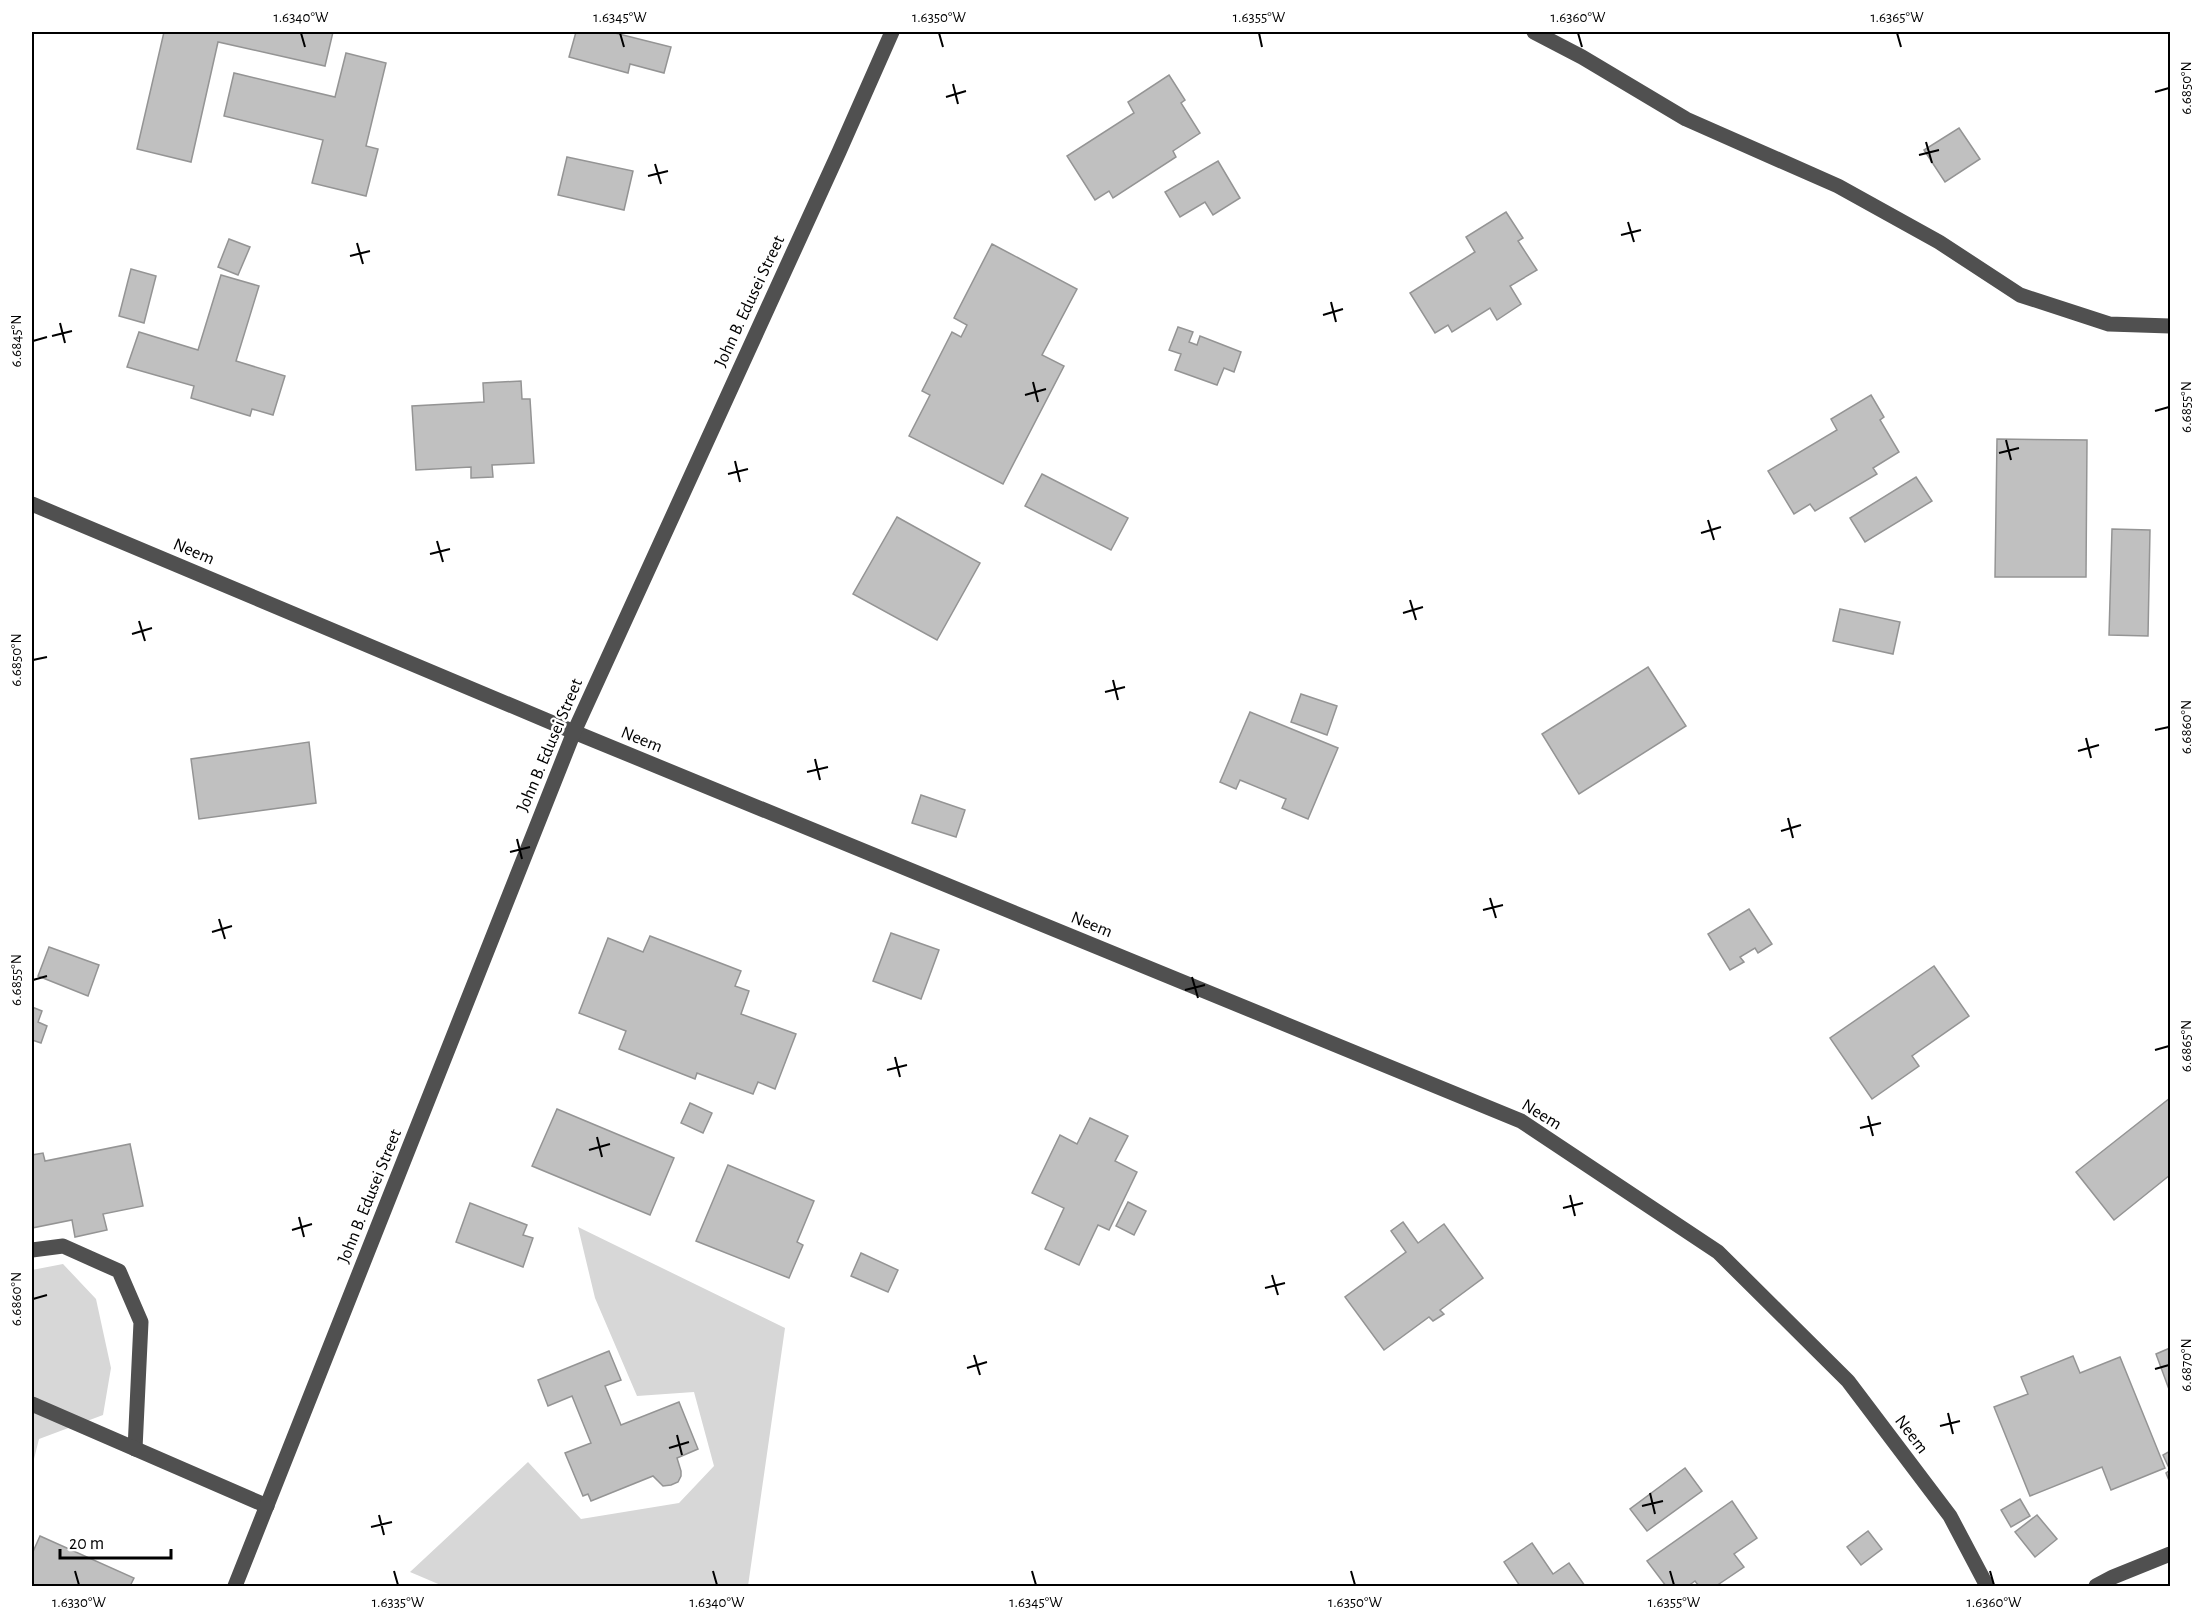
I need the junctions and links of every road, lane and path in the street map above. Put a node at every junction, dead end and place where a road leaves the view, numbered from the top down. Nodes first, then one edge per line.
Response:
1 (892, 32) edge
2 (1534, 32) edge
3 (2170, 326) edge
4 (32, 504) edge
5 (574, 732) junction
6 (32, 1250) edge
7 (32, 1404) edge
8 (135, 1449) junction
9 (267, 1506) junction
10 (2170, 1554) edge
11 (2116, 1582) edge
12 (235, 1587) edge
13 (1987, 1587) edge
14 (2096, 1587) edge

1 - 5 street, John B. Edusei Street
2 - 3 street
4 - 5 street, Neem
5 - 9 street, John B. Edusei Street
5 - 13 street, Neem
6 - 8 street
7 - 8 street
8 - 9 street
9 - 12 street, John B. Edusei Street
10 - 11 street
11 - 14 street

